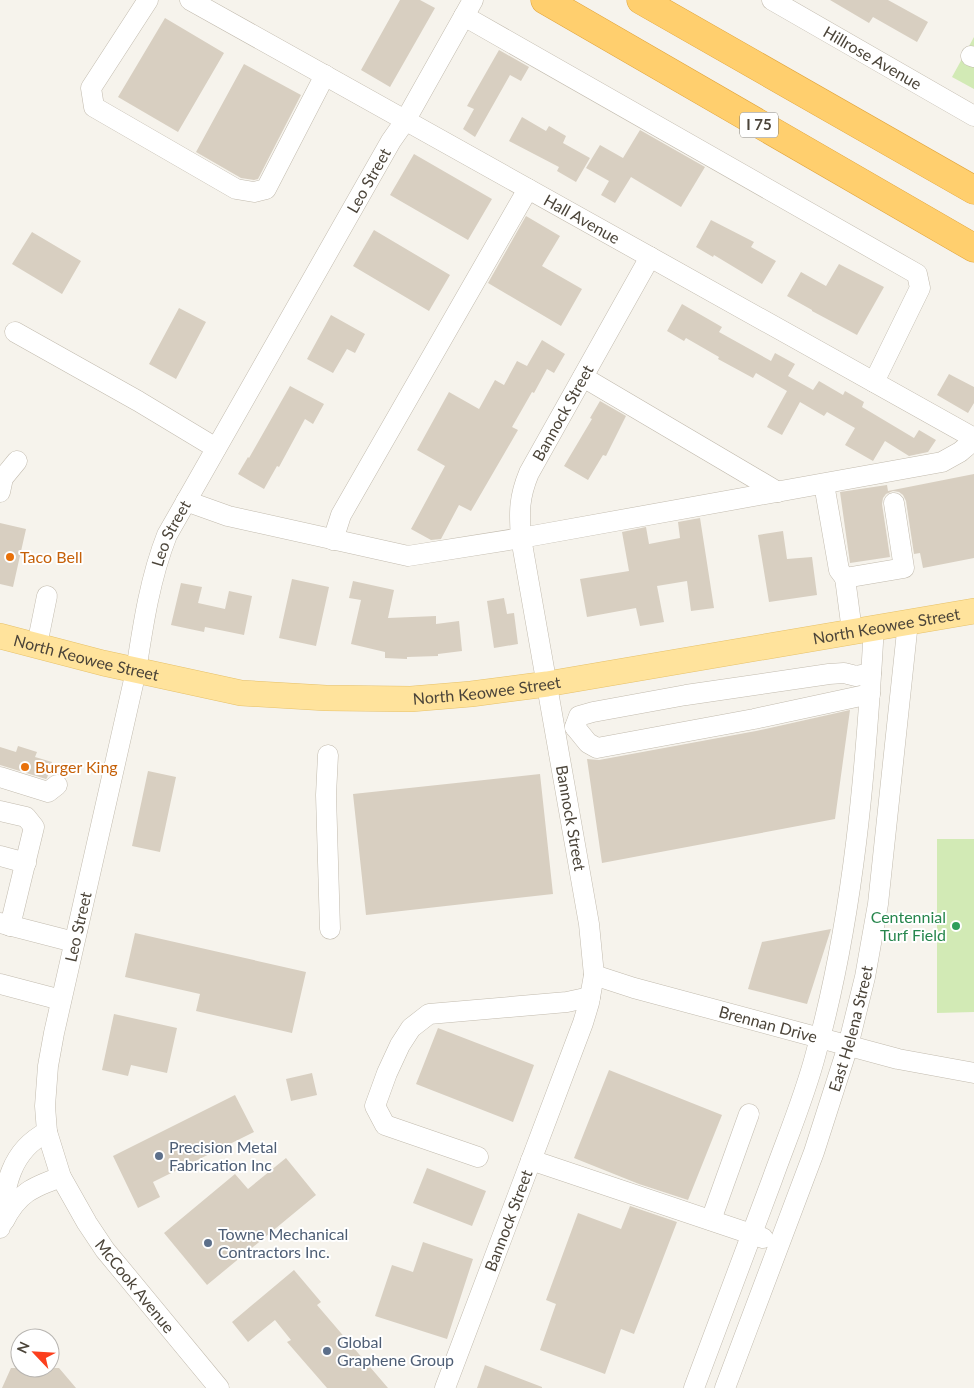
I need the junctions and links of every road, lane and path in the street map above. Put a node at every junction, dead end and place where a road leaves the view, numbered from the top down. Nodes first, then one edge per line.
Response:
1 (148, 0) edge
2 (190, 0) edge
3 (545, 0) edge
4 (641, 0) edge
5 (772, 0) edge
6 (468, 8) edge
7 (325, 75) junction
8 (974, 116) edge
9 (405, 120) junction
10 (528, 189) junction
11 (974, 190) edge
12 (974, 248) edge
13 (650, 257) junction
14 (15, 332) dead end
15 (583, 377) junction
16 (874, 382) junction
17 (974, 439) edge
18 (216, 448) junction
19 (17, 461) dead end
20 (824, 484) junction
21 (0, 492) edge
22 (778, 492) junction
23 (186, 501) junction
24 (894, 503) dead end
25 (521, 538) junction
26 (333, 540) junction
27 (845, 578) junction
28 (47, 596) dead end
29 (974, 610) edge
30 (908, 622) junction
31 (863, 628) junction
32 (0, 636) edge
33 (37, 645) junction
34 (136, 671) junction
35 (547, 684) junction
36 (871, 684) junction
37 (901, 685) junction
38 (565, 728) junction
39 (328, 755) dead end
40 (0, 777) edge
41 (57, 785) dead end
42 (0, 811) edge
43 (858, 823) junction
44 (887, 826) junction
45 (0, 856) edge
46 (26, 863) junction
47 (5, 924) edge
48 (330, 929) dead end
49 (74, 942) junction
50 (594, 974) junction
51 (0, 984) edge
52 (590, 997) junction
53 (61, 1000) junction
54 (820, 1038) junction
55 (848, 1046) junction
56 (974, 1073) edge
57 (749, 1114) dead end
58 (47, 1132) junction
59 (478, 1157) dead end
60 (531, 1160) junction
61 (61, 1177) junction
62 (711, 1220) junction
63 (0, 1229) edge
64 (752, 1234) junction
65 (779, 1245) junction
66 (219, 1388) edge
67 (445, 1388) edge
68 (694, 1388) edge
69 (725, 1388) edge

1 - 7 street
2 - 7 street, Hall Avenue
3 - 12 highway, I 75
4 - 11 highway
5 - 8 street, Hillrose Avenue
6 - 9 street, Leo Street
6 - 16 street
7 - 9 street, Hall Avenue
9 - 10 street, Hall Avenue
9 - 18 street, Leo Street
10 - 13 street, Hall Avenue
10 - 26 street
13 - 15 street, Bannock Street
13 - 16 street, Hall Avenue
14 - 18 street
15 - 22 street
15 - 25 street, Bannock Street
16 - 17 street, Hall Avenue
17 - 20 street
18 - 23 street, Leo Street
19 - 21 street
20 - 22 street
20 - 27 street, East Helena Street
22 - 25 street
23 - 26 street
23 - 34 street, Leo Street
24 - 27 street
25 - 26 street
25 - 35 street, Bannock Street
27 - 31 street, East Helena Street
28 - 33 street
29 - 30 main road, North Keowee Street
30 - 31 main road, North Keowee Street
30 - 37 street, East Helena Street
31 - 35 main road, North Keowee Street
31 - 36 street, East Helena Street
32 - 33 main road, North Keowee Street
33 - 34 main road, North Keowee Street
34 - 35 main road, North Keowee Street
34 - 49 street, Leo Street
35 - 38 street, Bannock Street
36 - 37 street
36 - 38 street
36 - 38 street
36 - 43 street, East Helena Street
37 - 44 street, East Helena Street
38 - 50 street, Bannock Street
39 - 48 street
40 - 41 street
42 - 46 street
43 - 44 street
43 - 54 street, East Helena Street
44 - 55 street, East Helena Street
45 - 46 street
46 - 47 street
47 - 49 street
49 - 53 street, Leo Street
50 - 52 street, Bannock Street
50 - 54 street, Brennan Drive
51 - 53 street
52 - 59 street
52 - 60 street, Bannock Street
53 - 58 street, Leo Street
54 - 55 street, Brennan Drive
54 - 64 street, East Helena Street
55 - 56 street, Brennan Drive
55 - 65 street, East Helena Street
57 - 62 street
58 - 61 street, Leo Street
58 - 63 street
60 - 62 street
60 - 67 street, Bannock Street
61 - 63 street
61 - 66 street, McCook Avenue
62 - 64 street
64 - 65 street
64 - 68 street, East Helena Street
65 - 69 street, East Helena Street

